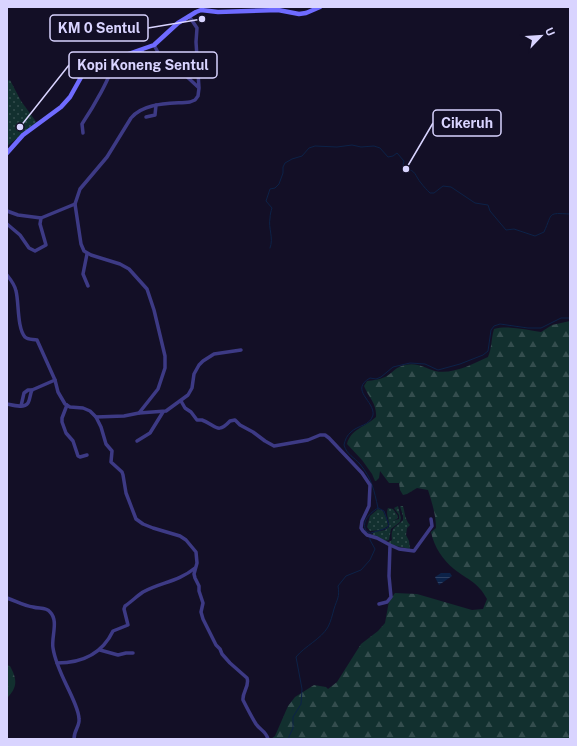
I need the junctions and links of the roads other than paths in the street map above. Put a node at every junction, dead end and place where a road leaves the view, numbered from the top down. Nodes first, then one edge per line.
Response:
1 (289, 7) edge
2 (320, 7) edge
3 (200, 8) edge
4 (290, 12) junction
5 (189, 16) junction
6 (154, 46) junction
7 (142, 50) junction
8 (114, 60) junction
9 (154, 70) dead end
10 (199, 88) junction
11 (156, 106) junction
12 (146, 117) dead end
13 (83, 133) dead end
14 (9, 148) edge
15 (7, 153) edge
16 (75, 204) junction
17 (7, 211) edge
18 (41, 218) junction
19 (7, 224) edge
20 (87, 254) junction
21 (7, 275) edge
22 (88, 286) dead end
23 (241, 350) dead end
24 (55, 380) junction
25 (181, 401) junction
26 (7, 404) edge
27 (67, 405) junction
28 (163, 412) junction
29 (139, 413) junction
30 (96, 417) junction
31 (137, 441) dead end
32 (88, 455) dead end
33 (431, 519) dead end
34 (390, 546) junction
35 (195, 568) junction
36 (7, 598) edge
37 (379, 604) dead end
38 (100, 650) junction
39 (133, 653) dead end
40 (57, 663) junction
41 (74, 739) edge
42 (268, 739) edge

1 - 4 street
2 - 4 street
3 - 4 street
3 - 5 street
5 - 6 street
5 - 10 street
6 - 7 street
6 - 10 street
7 - 8 street
7 - 9 street
8 - 13 street
8 - 14 street
10 - 11 street
11 - 12 street
11 - 16 street
14 - 15 street
16 - 18 street
16 - 20 street
17 - 18 street
18 - 19 street
20 - 22 street
20 - 29 street
21 - 24 street
23 - 25 street
24 - 26 street
24 - 27 street
25 - 28 street
25 - 34 street
27 - 30 street
27 - 32 street
28 - 29 street
28 - 31 street
29 - 30 street
30 - 35 street
33 - 34 street
34 - 37 street
35 - 38 street
35 - 42 street
36 - 40 street
38 - 39 street
38 - 40 street
40 - 41 street

